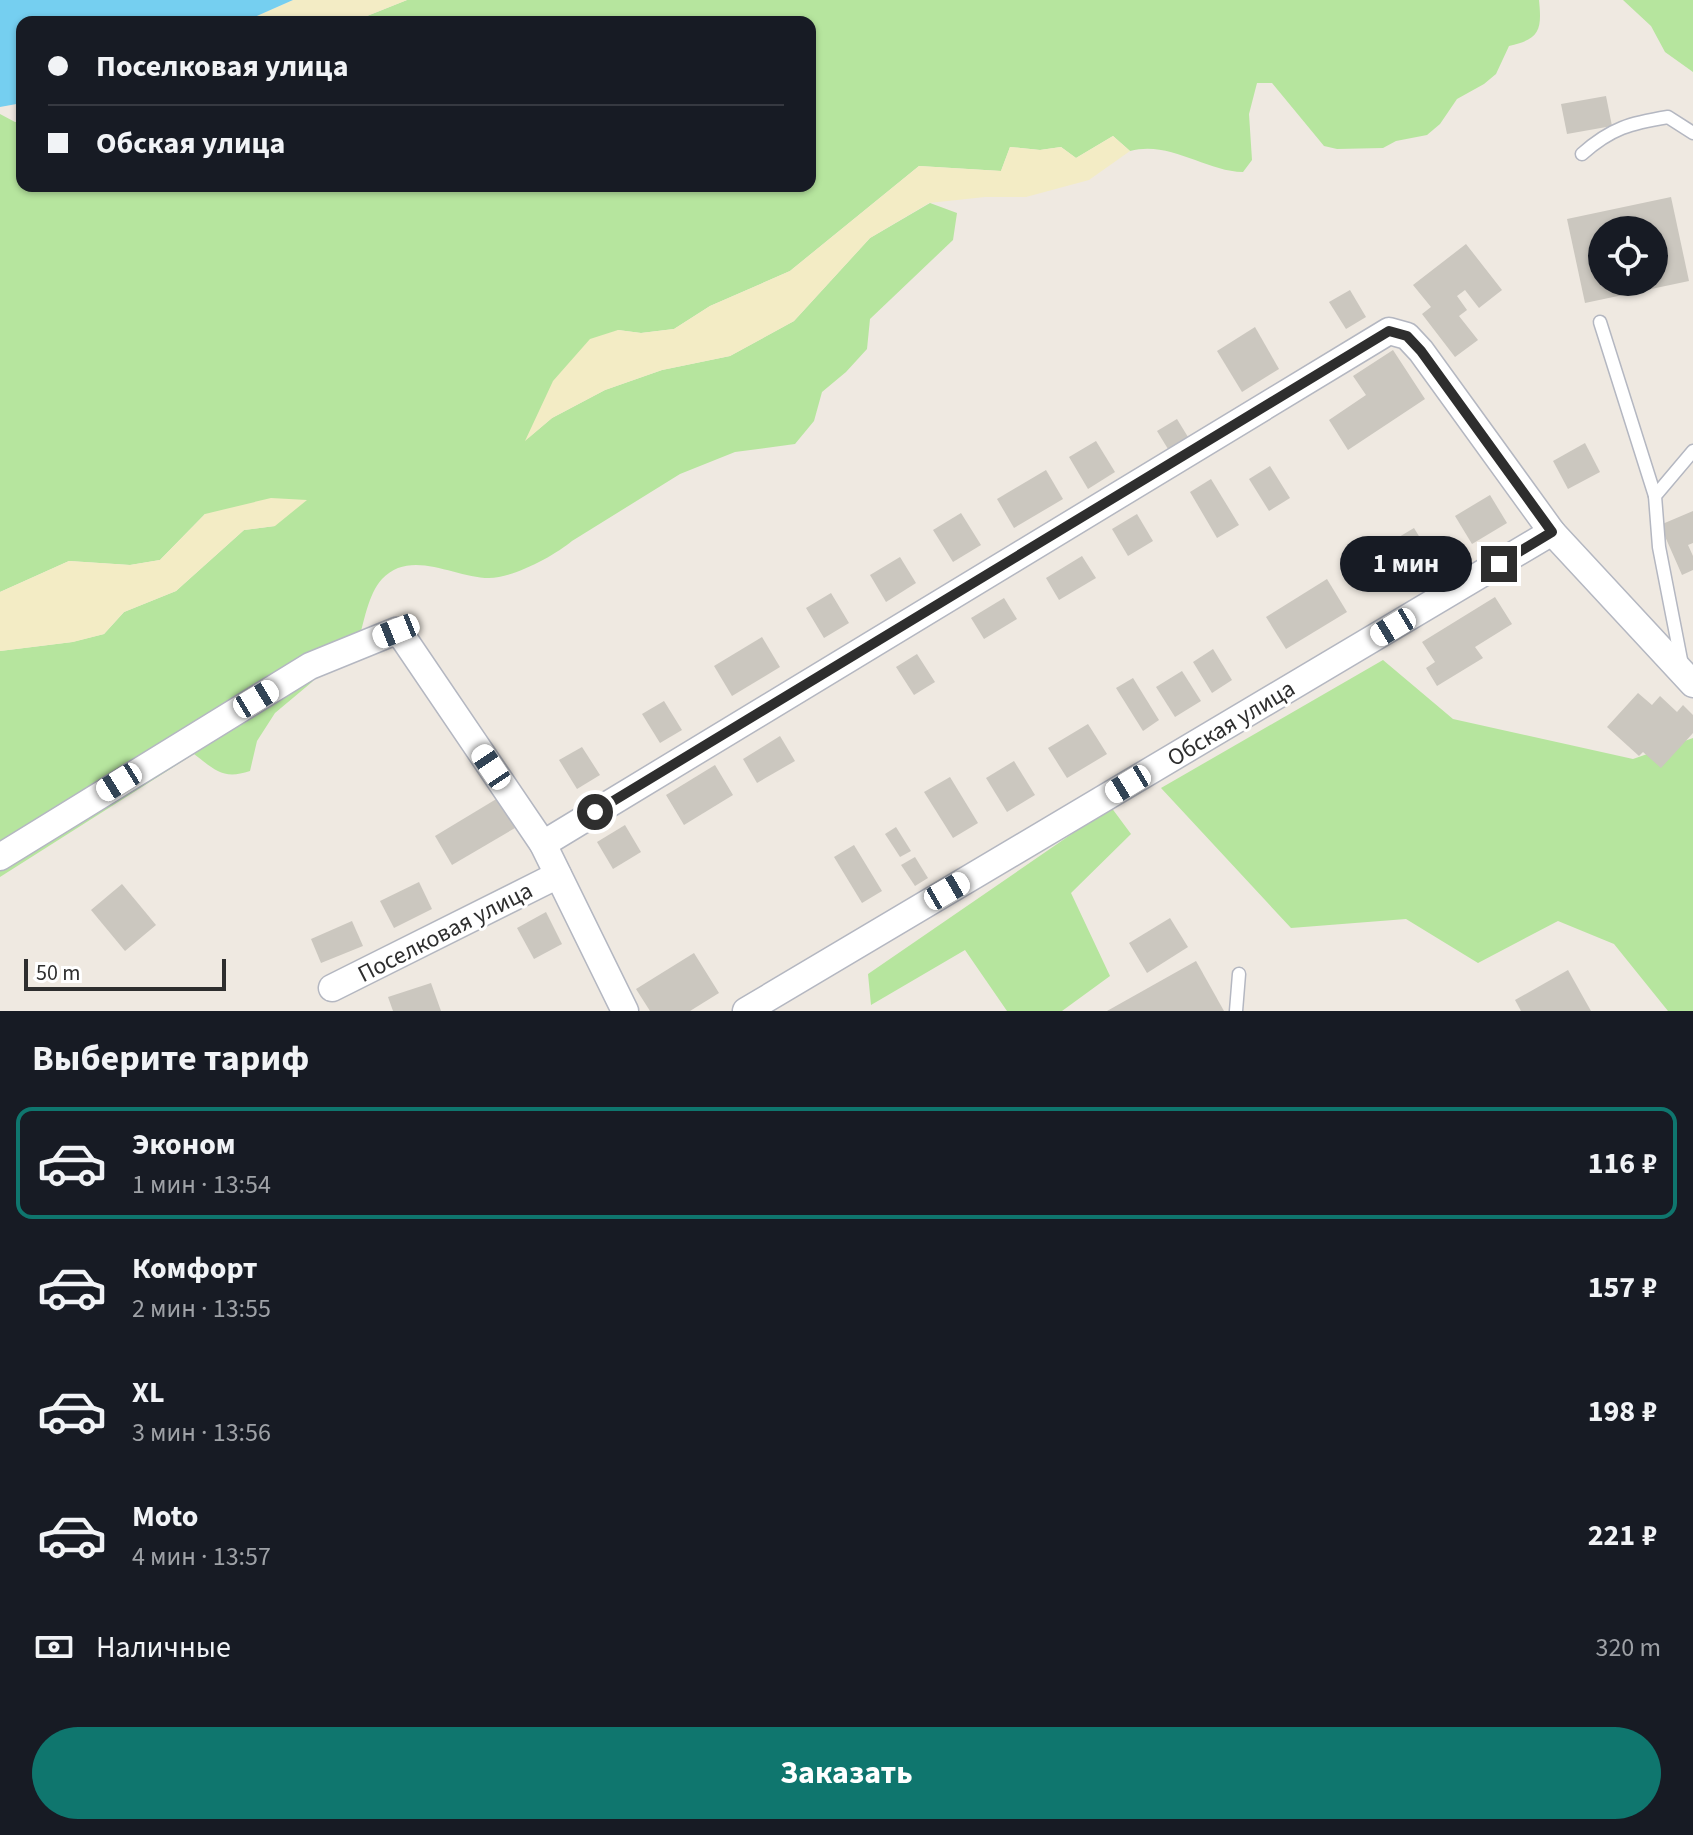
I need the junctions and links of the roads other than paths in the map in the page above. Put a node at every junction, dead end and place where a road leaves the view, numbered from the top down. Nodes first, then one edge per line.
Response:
1 (1693, 133) edge
2 (1582, 154) dead end
3 (1600, 322) dead end
4 (1693, 451) edge
5 (1655, 496) junction
6 (1552, 532) junction
7 (1689, 680) edge
8 (543, 844) junction
9 (0, 857) edge
10 (558, 875) junction
11 (1239, 974) dead end
12 (332, 988) dead end
13 (625, 1011) edge
14 (746, 1011) edge
15 (1236, 1011) edge

1 - 2 lane
3 - 5 lane
4 - 5 lane
5 - 7 lane
6 - 7 street
6 - 8 street
6 - 14 street, Обская улица
8 - 9 street
8 - 10 street
10 - 12 street, Поселковая улица
10 - 13 street
11 - 15 lane

